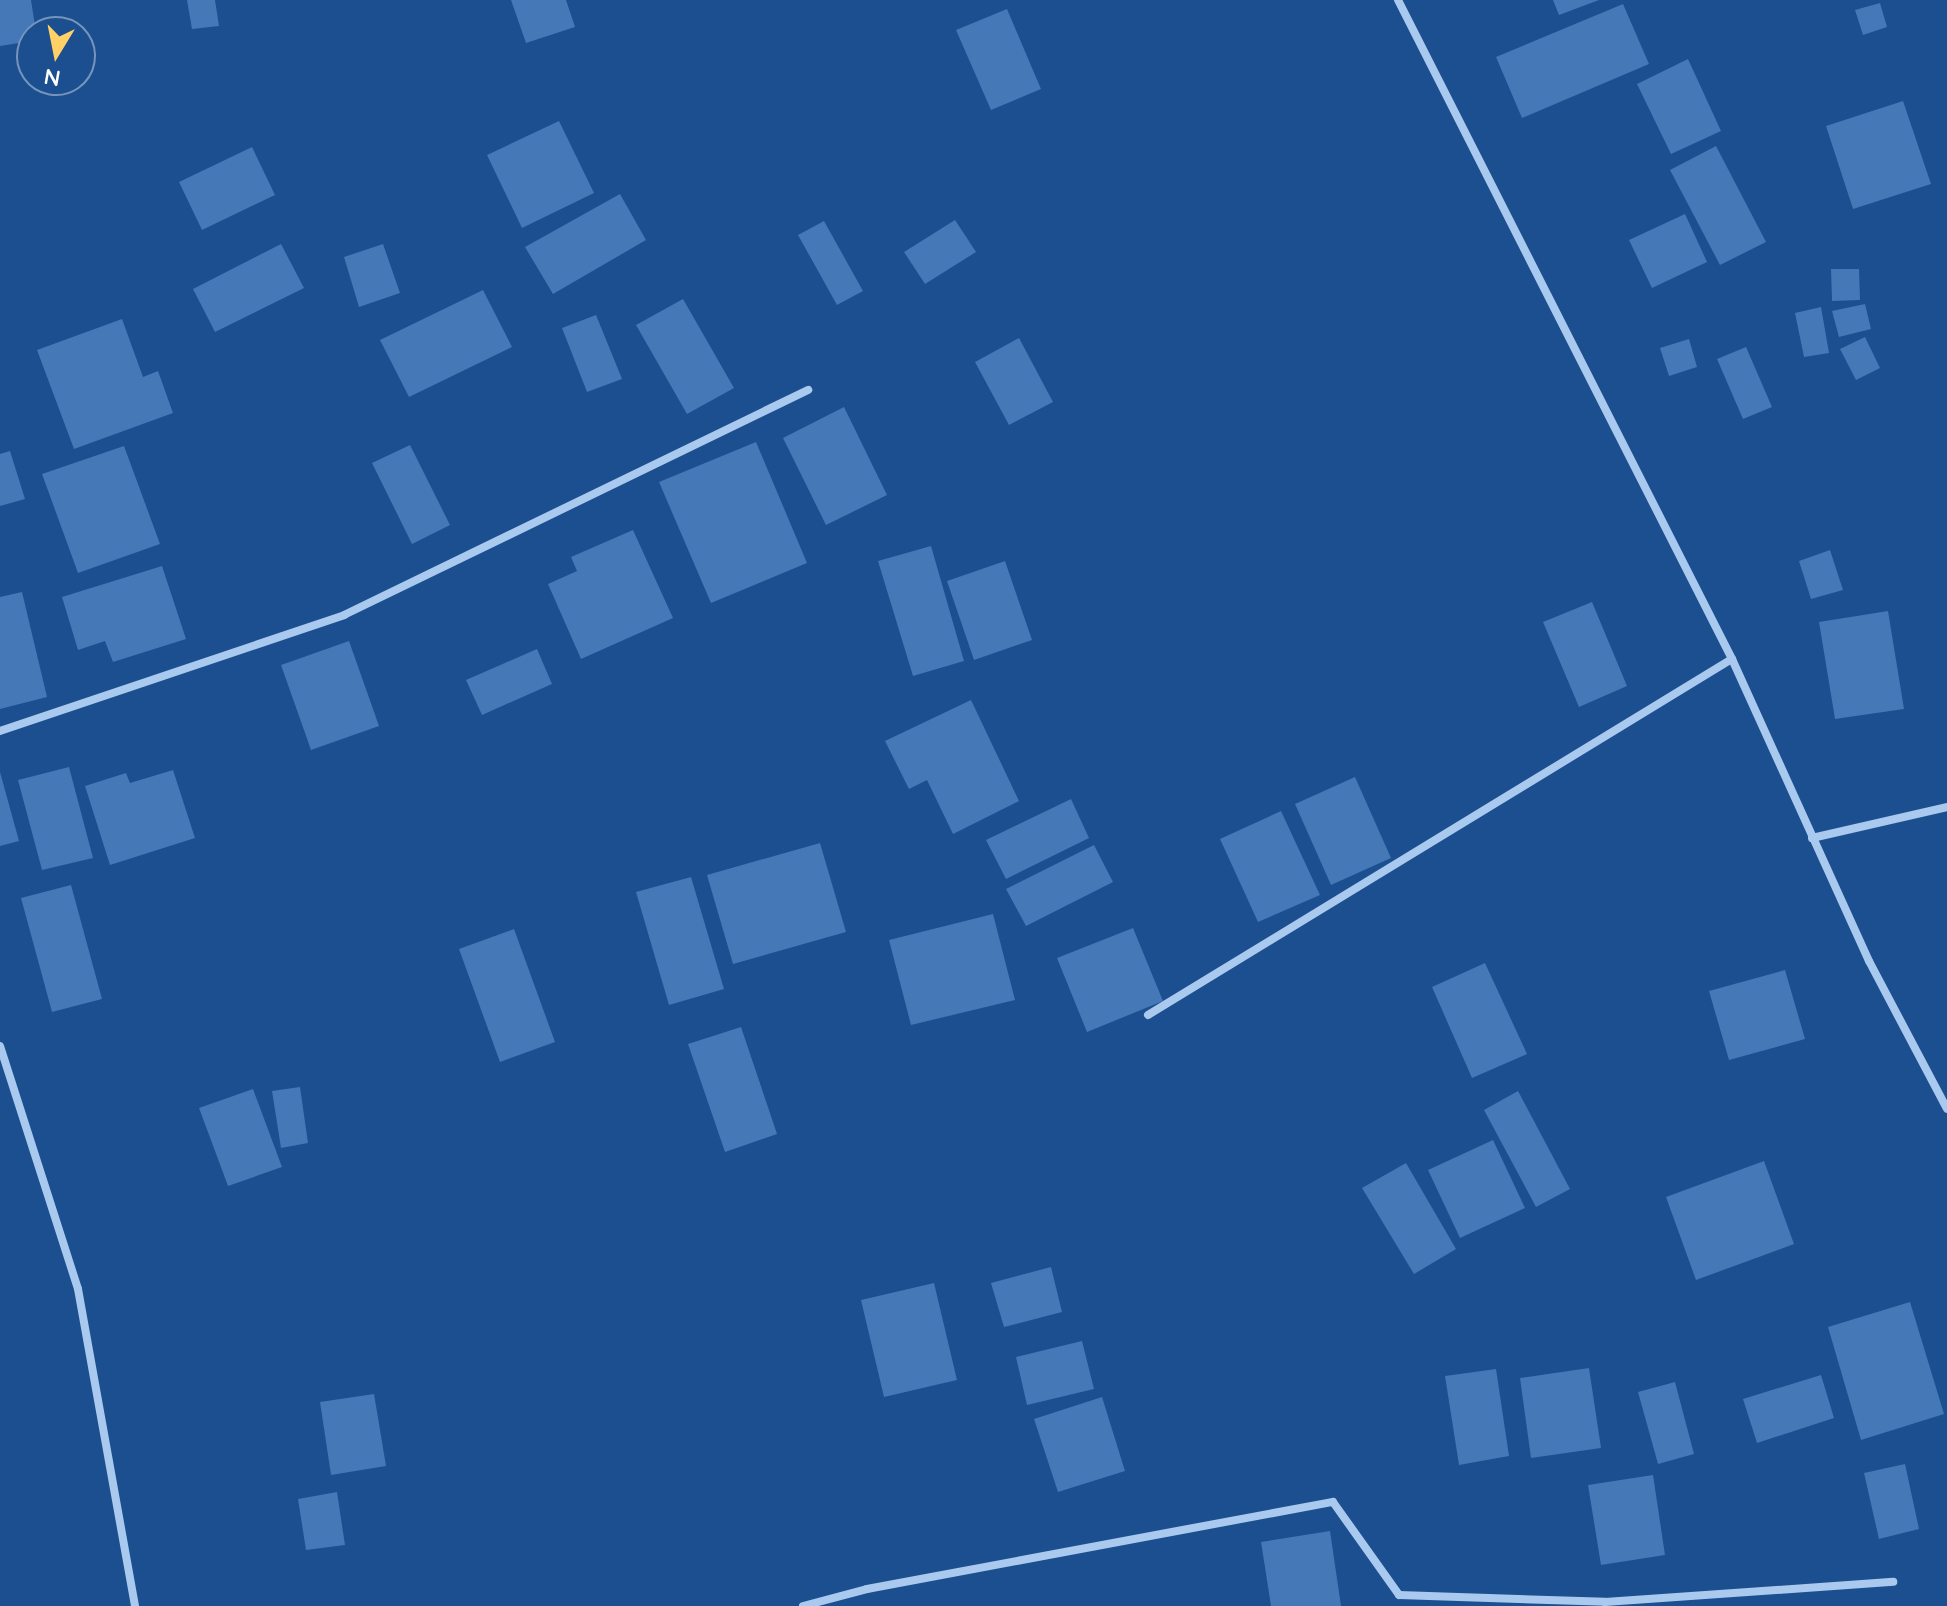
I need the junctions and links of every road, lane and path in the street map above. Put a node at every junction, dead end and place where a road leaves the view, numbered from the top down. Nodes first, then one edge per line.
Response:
1 (1398, 0) edge
2 (808, 390) dead end
3 (1732, 659) junction
4 (0, 731) edge
5 (1947, 807) edge
6 (1812, 838) junction
7 (1148, 1015) dead end
8 (0, 1046) edge
9 (1947, 1109) edge
10 (1893, 1582) dead end
11 (135, 1606) edge
12 (803, 1606) edge

1 - 3 street
2 - 4 street
3 - 6 street
3 - 7 street
5 - 6 street
6 - 9 street
8 - 11 street
10 - 12 street

